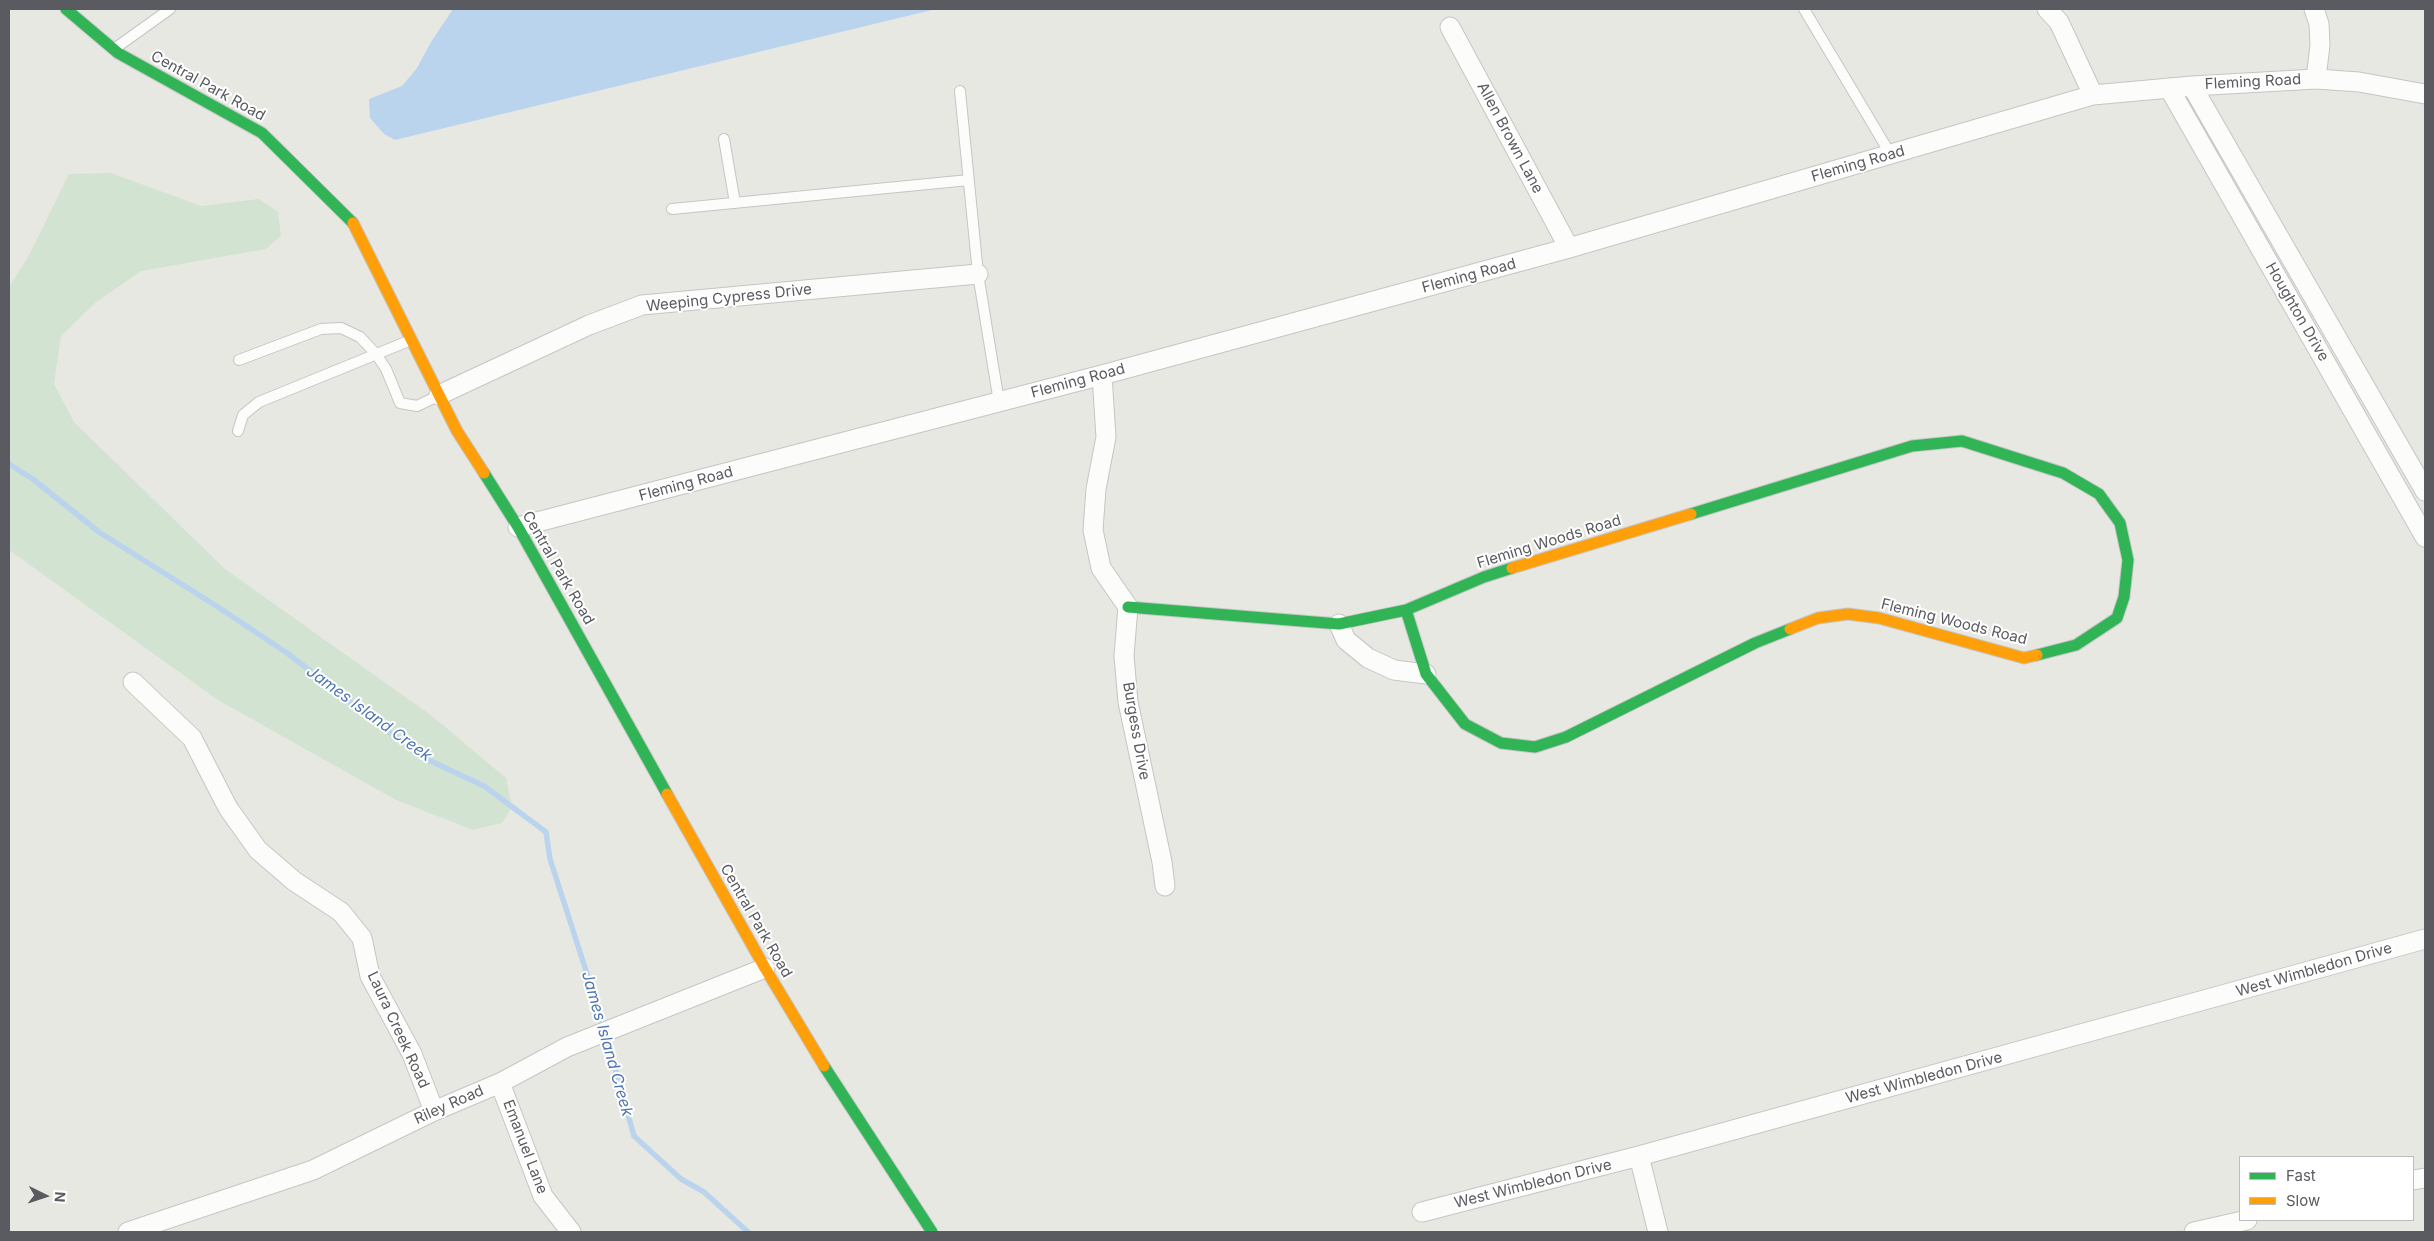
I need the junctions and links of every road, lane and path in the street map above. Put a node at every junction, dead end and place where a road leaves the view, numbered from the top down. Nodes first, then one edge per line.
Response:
1 (66, 9) edge
2 (170, 9) edge
3 (1804, 9) edge
4 (2047, 9) edge
5 (2314, 9) edge
6 (1450, 27) dead end
7 (114, 49) junction
8 (2316, 78) junction
9 (2192, 86) junction
10 (2169, 88) junction
11 (960, 91) dead end
12 (2425, 94) edge
13 (2093, 96) junction
14 (724, 138) dead end
15 (1891, 155) junction
16 (969, 180) junction
17 (2248, 183) junction
18 (2229, 194) junction
19 (735, 203) junction
20 (672, 209) dead end
21 (1569, 248) junction
22 (978, 274) junction
23 (413, 339) junction
24 (2341, 344) junction
25 (376, 354) junction
26 (2321, 354) junction
27 (240, 360) dead end
28 (1102, 375) junction
29 (439, 395) junction
30 (999, 402) junction
31 (238, 431) dead end
32 (2425, 491) edge
33 (2423, 526) edge
34 (518, 528) junction
35 (1128, 607) junction
36 (1406, 610) junction
37 (1339, 624) junction
38 (1426, 674) junction
39 (133, 682) dead end
40 (1165, 886) dead end
41 (2425, 939) edge
42 (765, 968) junction
43 (500, 1083) junction
44 (434, 1111) junction
45 (1639, 1156) junction
46 (1422, 1212) dead end
47 (2243, 1221) edge
48 (128, 1232) edge
49 (571, 1232) edge
50 (932, 1232) edge
51 (1658, 1232) edge
52 (2194, 1232) edge

1 - 7 street, Central Park Road
2 - 7 lane
3 - 15 lane
4 - 13 street
5 - 8 street
6 - 21 street, Allen Brown Lane
7 - 23 street, Central Park Road
8 - 9 street, Fleming Road
8 - 12 street, Fleming Road
9 - 10 street, Fleming Road
9 - 17 street, Houghton Drive
10 - 13 street, Fleming Road
10 - 18 street, Houghton Drive
11 - 16 lane
13 - 15 street, Fleming Road
14 - 19 lane
15 - 21 street, Fleming Road
16 - 19 lane
16 - 22 lane
17 - 18 lane
17 - 24 street, Houghton Drive
18 - 26 street, Houghton Drive
19 - 20 lane
21 - 28 street, Fleming Road
22 - 29 street, Weeping Cypress Drive
22 - 30 lane
23 - 25 lane
23 - 29 street, Central Park Road
24 - 26 lane
24 - 32 street, Houghton Drive
25 - 27 lane
25 - 29 lane
25 - 31 lane
26 - 33 street, Houghton Drive
28 - 30 street, Fleming Road
28 - 35 street
29 - 34 street, Central Park Road
30 - 34 street, Fleming Road
34 - 42 street, Central Park Road
35 - 37 street, Fleming Woods Road
35 - 40 street, Burgess Drive
36 - 37 street, Fleming Woods Road
36 - 38 street, Fleming Woods Road
36 - 38 street, Fleming Woods Road
37 - 38 street
39 - 44 street, Laura Creek Road
41 - 45 street, West Wimbledon Drive
42 - 43 street, Riley Road
42 - 50 street, Central Park Road
43 - 44 street, Riley Road
43 - 49 street, Emanuel Lane
44 - 48 street, Riley Road
45 - 46 street, West Wimbledon Drive
45 - 51 street
47 - 52 street

